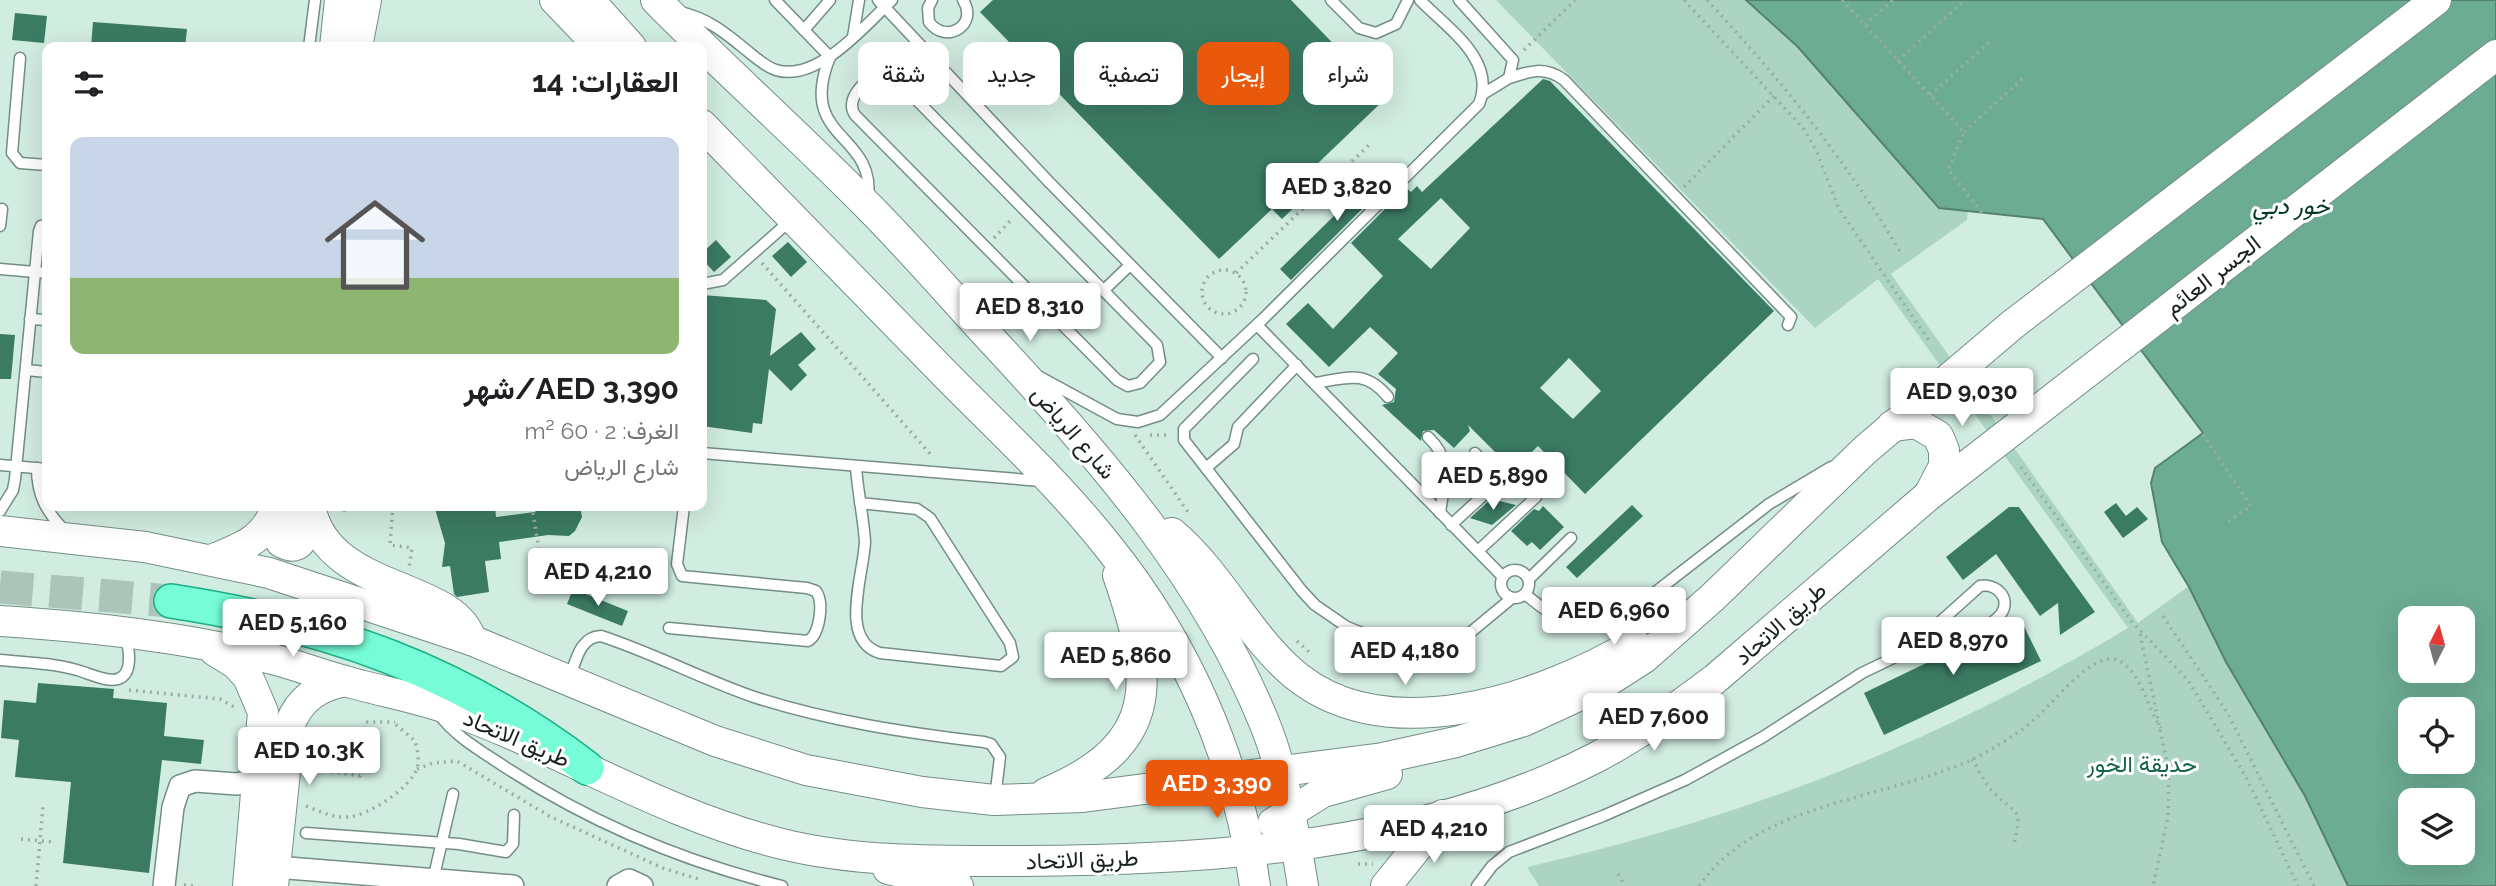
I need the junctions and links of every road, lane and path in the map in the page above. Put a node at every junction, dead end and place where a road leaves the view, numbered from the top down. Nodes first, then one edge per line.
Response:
1 (315, 0) edge
2 (340, 0) edge
3 (366, 0) edge
4 (555, 0) edge
5 (589, 0) edge
6 (775, 0) edge
7 (830, 0) edge
8 (859, 0) edge
9 (932, 0) edge
10 (963, 0) edge
11 (1331, 0) edge
12 (1408, 0) edge
13 (1420, 0) edge
14 (1459, 0) edge
15 (1575, 0) edge
16 (1684, 0) edge
17 (1707, 0) edge
18 (1842, 0) edge
19 (1893, 0) edge
20 (1965, 0) edge
21 (2436, 0) edge
22 (885, 2) edge
23 (661, 5) edge
24 (1865, 25) junction
25 (804, 30) junction
26 (853, 37) junction
27 (1991, 41) dead end
28 (310, 42) edge
29 (336, 42) edge
30 (358, 42) edge
31 (595, 42) edge
32 (627, 42) edge
33 (699, 42) edge
34 (707, 49) edge
35 (2496, 55) edge
36 (830, 57) junction
37 (20, 58) dead end
38 (1513, 60) junction
39 (1898, 61) junction
40 (2024, 77) dead end
41 (1509, 78) junction
42 (1483, 94) junction
43 (1930, 95) junction
44 (1774, 96) junction
45 (707, 130) edge
46 (1964, 132) junction
47 (1370, 144) dead end
48 (42, 165) edge
49 (1675, 196) junction
50 (867, 204) junction
51 (2, 209) edge
52 (1982, 213) dead end
53 (793, 218) junction
54 (0, 226) edge
55 (42, 227) edge
56 (754, 254) junction
57 (1902, 255) dead end
58 (1130, 265) junction
59 (0, 270) edge
60 (35, 272) junction
61 (42, 273) edge
62 (1236, 273) junction
63 (707, 283) edge
64 (1104, 290) junction
65 (30, 319) junction
66 (42, 320) edge
67 (1257, 325) junction
68 (1788, 325) dead end
69 (1930, 342) dead end
70 (1222, 358) junction
71 (1254, 359) dead end
72 (1297, 365) junction
73 (26, 370) junction
74 (42, 372) edge
75 (1025, 375) junction
76 (1315, 383) junction
77 (2061, 391) joint
78 (1388, 397) dead end
79 (1892, 426) junction
80 (2203, 433) dead end
81 (1183, 434) junction
82 (1135, 435) dead end
83 (1428, 437) dead end
84 (1865, 450) junction
85 (707, 453) edge
86 (1475, 453) dead end
87 (0, 465) edge
88 (16, 466) junction
89 (2021, 467) dead end
90 (856, 468) junction
91 (1206, 468) junction
92 (42, 469) edge
93 (948, 474) junction
94 (1051, 482) junction
95 (1929, 495) junction
96 (1536, 497) dead end
97 (42, 500) edge
98 (860, 503) junction
99 (0, 511) edge
100 (47, 511) edge
101 (275, 511) edge
102 (285, 511) edge
103 (307, 511) edge
104 (310, 511) edge
105 (393, 511) edge
106 (533, 511) edge
107 (683, 511) edge
108 (1440, 513) junction
109 (1147, 518) junction
110 (2227, 522) dead end
111 (1451, 525) junction
112 (0, 531) edge
113 (71, 537) junction
114 (1571, 538) dead end
115 (390, 545) dead end
116 (1107, 545) junction
117 (1478, 551) junction
118 (211, 560) junction
119 (1503, 577) junction
120 (1529, 579) junction
121 (545, 587) dead end
122 (1525, 594) junction
123 (1713, 597) junction
124 (1512, 598) junction
125 (171, 601) tunnel mouth
126 (2163, 616) dead end
127 (0, 621) edge
128 (669, 628) dead end
129 (2140, 632) junction
130 (124, 633) junction
131 (1941, 635) junction
132 (471, 640) junction
133 (202, 644) junction
134 (0, 660) edge
135 (569, 679) junction
136 (345, 681) junction
137 (121, 690) dead end
138 (432, 704) junction
139 (251, 710) junction
140 (1524, 721) junction
141 (366, 722) dead end
142 (394, 724) dead end
143 (2161, 727) junction
144 (1268, 732) junction
145 (288, 738) junction
146 (1221, 743) junction
147 (311, 758) dead end
148 (1972, 759) junction
149 (587, 768) junction
150 (1279, 772) junction
151 (1233, 778) junction
152 (271, 788) junction
153 (453, 794) dead end
154 (1006, 800) junction
155 (43, 806) dead end
156 (1288, 811) junction
157 (514, 815) dead end
158 (1443, 815) junction
159 (306, 833) dead end
160 (21, 839) dead end
161 (40, 840) junction
162 (52, 842) dead end
163 (440, 843) junction
164 (1296, 843) junction
165 (2014, 844) dead end
166 (1250, 850) junction
167 (834, 854) junction
168 (1618, 874) dead end
169 (262, 876) edge
170 (433, 880) junction
171 (1302, 883) edge
172 (617, 885) edge
173 (36, 886) edge
174 (164, 886) edge
175 (513, 886) edge
176 (642, 886) edge
177 (782, 886) edge
178 (958, 886) edge
179 (1257, 886) edge
180 (1386, 886) edge
181 (1477, 886) edge
182 (1625, 886) edge
183 (1699, 886) edge
184 (2153, 886) edge
185 (2298, 886) edge
186 (2314, 886) edge

1 - 28 lane
2 - 29 main road
3 - 30 main road
4 - 31 main road
5 - 32 main road
6 - 25 lane
7 - 25 lane
8 - 26 lane
9 - 10 lane
11 - 12 lane
13 - 42 lane
14 - 38 lane
15 - 38 path
16 - 44 path
17 - 57 path
18 - 24 path
19 - 24 path
20 - 39 path
21 - 79 main road
22 - 26 lane
22 - 58 lane
23 - 33 main road, شارع الرياض
23 - 36 lane
24 - 39 path
25 - 36 lane
26 - 36 lane
27 - 43 path
34 - 50 main road, شارع الرياض
35 - 77 main road, الجسر العائم
36 - 50 lane
37 - 48 lane
38 - 41 lane
39 - 43 path
40 - 46 path
41 - 42 lane
41 - 49 lane
42 - 67 lane
43 - 46 path
44 - 49 path
44 - 69 path
45 - 53 main road
46 - 52 path
47 - 62 path
49 - 68 lane
50 - 75 main road, شارع الرياض
51 - 54 lane
53 - 56 lane
53 - 94 main road
55 - 60 lane
56 - 63 lane
56 - 93 path
58 - 64 lane
58 - 70 lane
59 - 60 lane
60 - 61 lane
60 - 65 lane
62 - 62 path
64 - 64 lane
65 - 66 lane
65 - 73 lane
67 - 70 lane
67 - 72 lane
70 - 75 lane
71 - 81 lane
72 - 76 lane
72 - 91 lane
73 - 74 lane
73 - 88 lane
75 - 109 main road, شارع الرياض
76 - 78 lane
76 - 108 lane
77 - 95 main road, طريق الاتحاد
79 - 84 main road
79 - 95 main road
80 - 110 path
81 - 82 path
81 - 91 lane
83 - 108 lane
84 - 122 lane
84 - 123 main road
85 - 90 lane
86 - 111 lane
87 - 88 lane
88 - 92 lane
88 - 99 lane
89 - 129 path
90 - 93 lane
90 - 98 lane
91 - 124 lane
92 - 97 lane
93 - 94 lane
94 - 116 main road
95 - 158 main road, طريق الاتحاد
96 - 117 lane
98 - 98 lane
100 - 113 lane
101 - 118 main road
102 - 103 main road
104 - 132 main road
105 - 115 path
106 - 121 path
107 - 128 lane
108 - 111 lane
109 - 123 main road
109 - 144 main road, شارع الرياض
111 - 117 lane
112 - 113 main road
113 - 118 main road
114 - 120 lane
116 - 146 main road
116 - 154 main road
117 - 119 lane
118 - 132 main road
119 - 120 lane
119 - 124 lane
120 - 122 lane
122 - 124 lane
123 - 140 main road
125 - 149 main road
126 - 186 path
127 - 130 main road, طريق الاتحاد
129 - 143 path
129 - 185 path
130 - 133 main road, طريق الاتحاد
130 - 134 lane
131 - 131 lane
131 - 181 lane
132 - 135 main road
133 - 136 main road, طريق الاتحاد
133 - 139 main road
135 - 154 main road
135 - 154 lane
136 - 138 main road, طريق الاتحاد
136 - 145 main road
137 - 139 path
138 - 149 main road, طريق الاتحاد
138 - 177 lane
139 - 145 main road
139 - 152 main road
140 - 150 main road
140 - 156 main road
141 - 147 path
142 - 152 path
143 - 148 path
143 - 184 path
144 - 146 main road
144 - 150 main road, شارع الرياض
145 - 152 main road
146 - 151 main road
148 - 165 path
148 - 183 path
149 - 167 main road, طريق الاتحاد
150 - 151 main road
150 - 156 main road, شارع الرياض
151 - 154 main road
151 - 166 main road
152 - 169 main road
152 - 174 street
153 - 163 lane
155 - 161 path
156 - 164 main road, شارع الرياض
156 - 166 main road
157 - 163 lane
158 - 164 main road, طريق الاتحاد
158 - 180 main road
159 - 163 lane
160 - 161 path
161 - 162 path
161 - 173 path
163 - 170 lane
164 - 166 main road, طريق الاتحاد
164 - 171 main road, شارع الرياض
166 - 167 main road, طريق الاتحاد
166 - 179 main road
167 - 178 main road
168 - 182 path
169 - 170 street
170 - 175 street
171 - 179 main road
172 - 176 street

